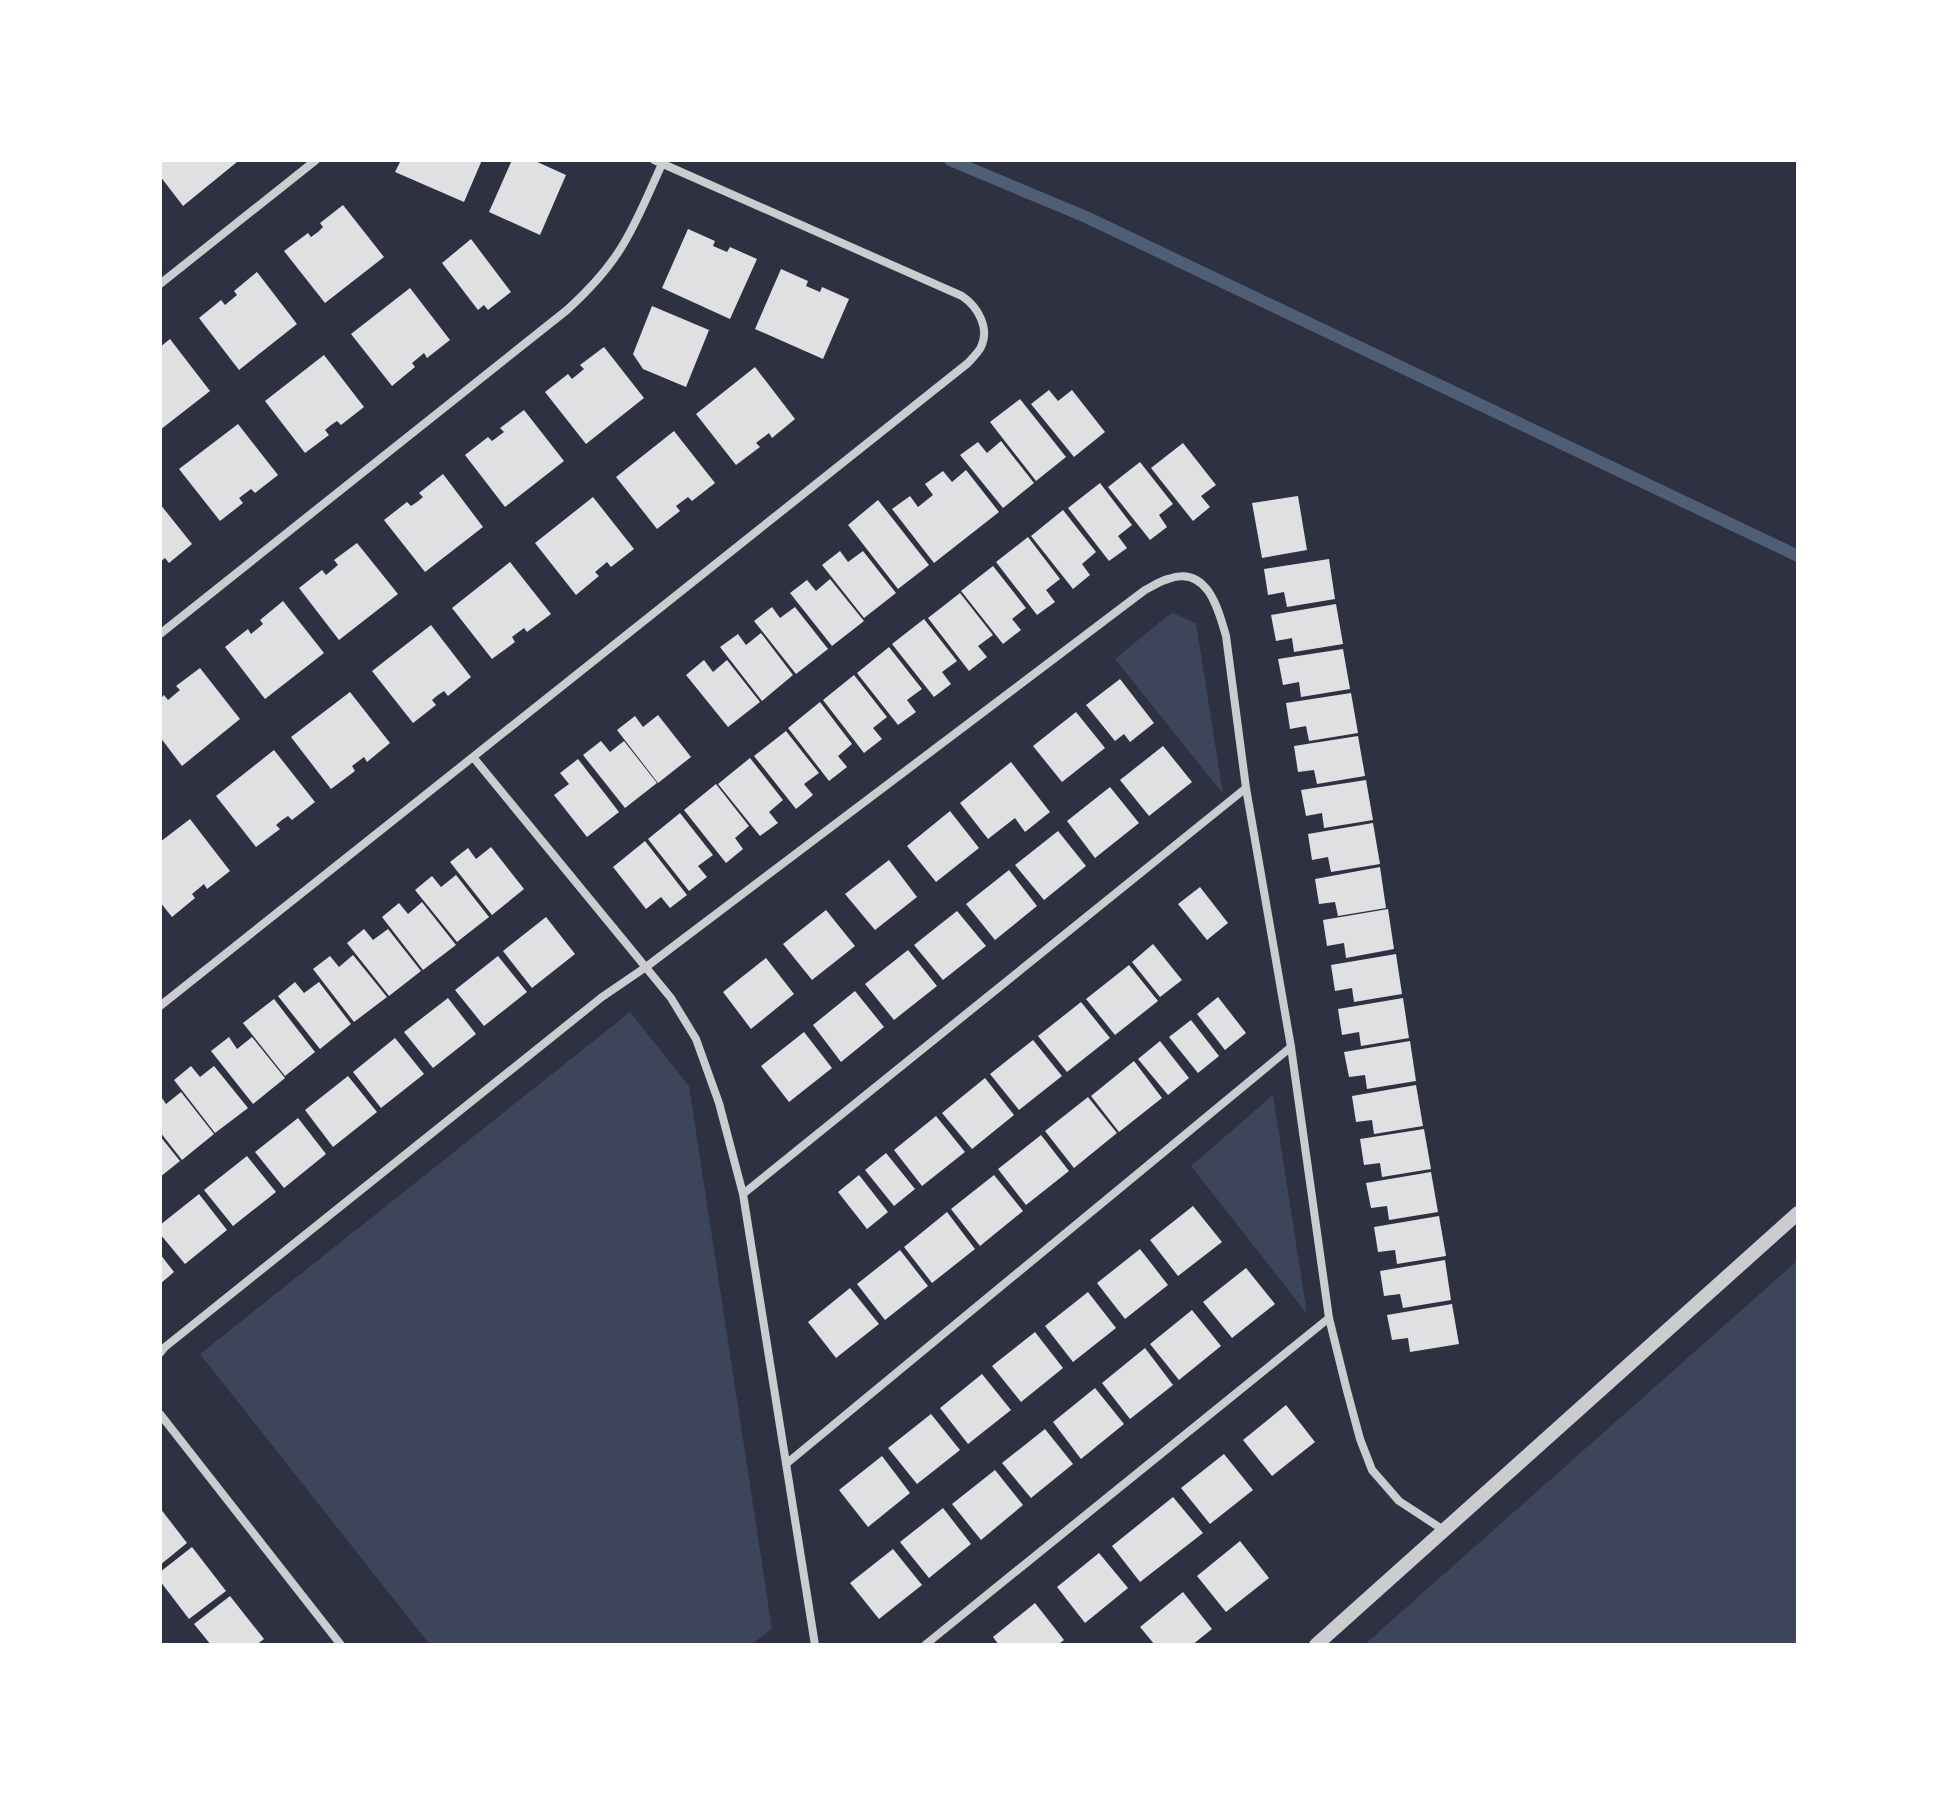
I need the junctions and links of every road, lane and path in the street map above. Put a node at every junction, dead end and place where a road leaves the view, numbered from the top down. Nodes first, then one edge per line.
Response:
1 (316, 160) edge
2 (658, 162) edge
3 (160, 284) edge
4 (160, 634) edge
5 (473, 757) junction
6 (1246, 788) junction
7 (646, 967) junction
8 (160, 1006) edge
9 (1291, 1047) junction
10 (743, 1194) junction
11 (1798, 1213) edge
12 (1329, 1318) junction
13 (160, 1353) edge
14 (160, 1414) edge
15 (786, 1464) junction
16 (1445, 1531) junction
17 (341, 1645) edge
18 (815, 1645) edge
19 (925, 1645) edge
20 (1316, 1645) edge

1 - 3 street
2 - 4 street
2 - 5 street
5 - 7 street
5 - 8 street
6 - 7 street
6 - 9 street
6 - 10 street
7 - 10 street
7 - 13 street
9 - 12 street
9 - 15 street
10 - 15 street
11 - 16 street
12 - 16 street
12 - 19 street
14 - 17 street
15 - 18 street
16 - 20 street

